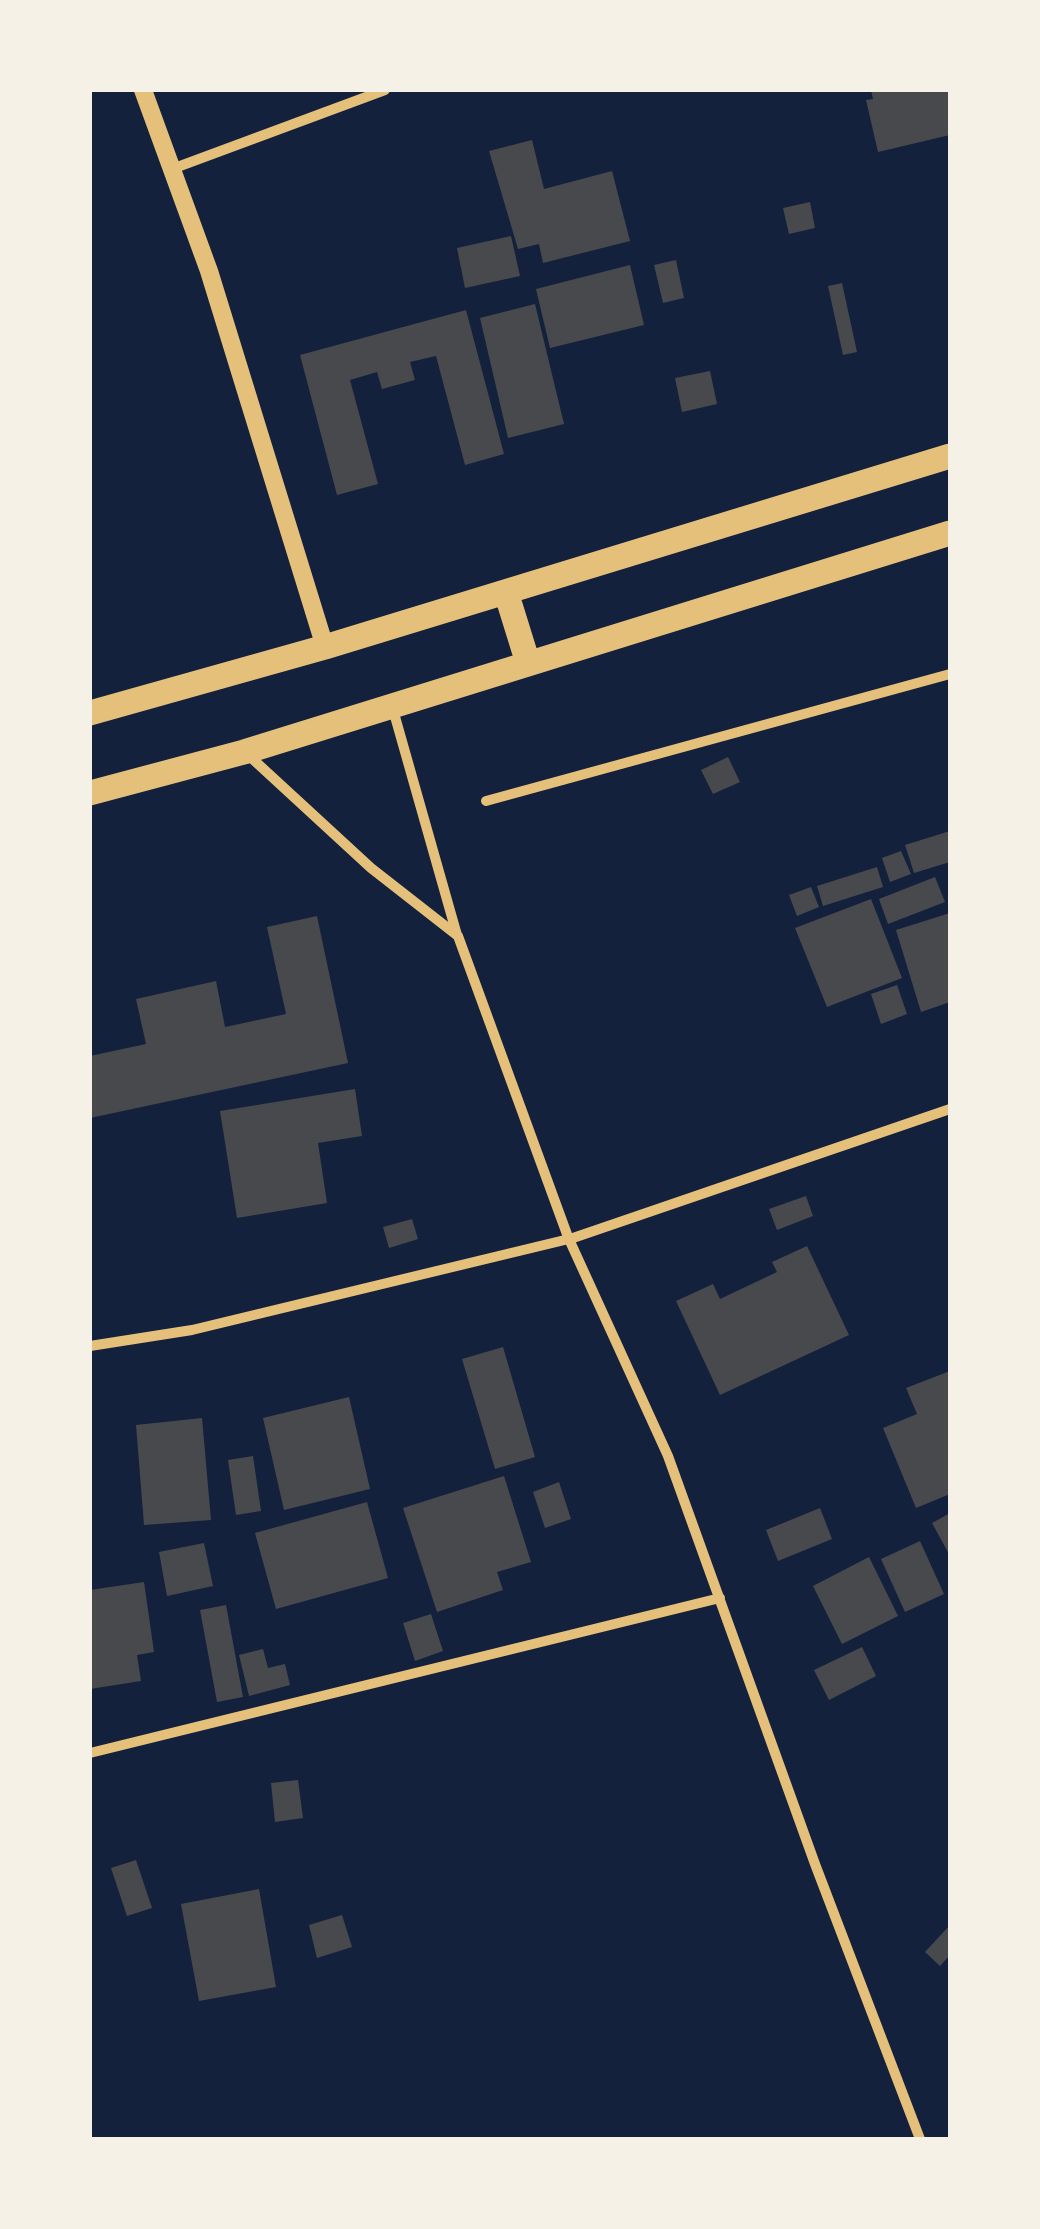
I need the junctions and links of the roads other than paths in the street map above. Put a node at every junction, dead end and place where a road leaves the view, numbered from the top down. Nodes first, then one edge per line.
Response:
1 (142, 90) edge
2 (385, 90) edge
3 (172, 169) junction
4 (950, 456) edge
5 (950, 533) edge
6 (506, 592) junction
7 (325, 647) junction
8 (528, 663) junction
9 (950, 674) edge
10 (392, 706) junction
11 (90, 714) edge
12 (244, 752) junction
13 (90, 792) edge
14 (486, 801) dead end
15 (458, 936) junction
16 (950, 1109) edge
17 (568, 1237) junction
18 (90, 1346) edge
19 (720, 1598) junction
20 (90, 1753) edge
21 (920, 2139) edge

1 - 3 street
2 - 3 street
3 - 7 street
4 - 6 main road
5 - 8 main road
6 - 7 main road
6 - 8 main road
7 - 11 main road
8 - 10 main road
9 - 14 street
10 - 12 main road
10 - 15 street
12 - 13 main road
12 - 15 street
15 - 17 street
16 - 17 street
17 - 18 street
17 - 19 street
19 - 20 street
19 - 21 street

